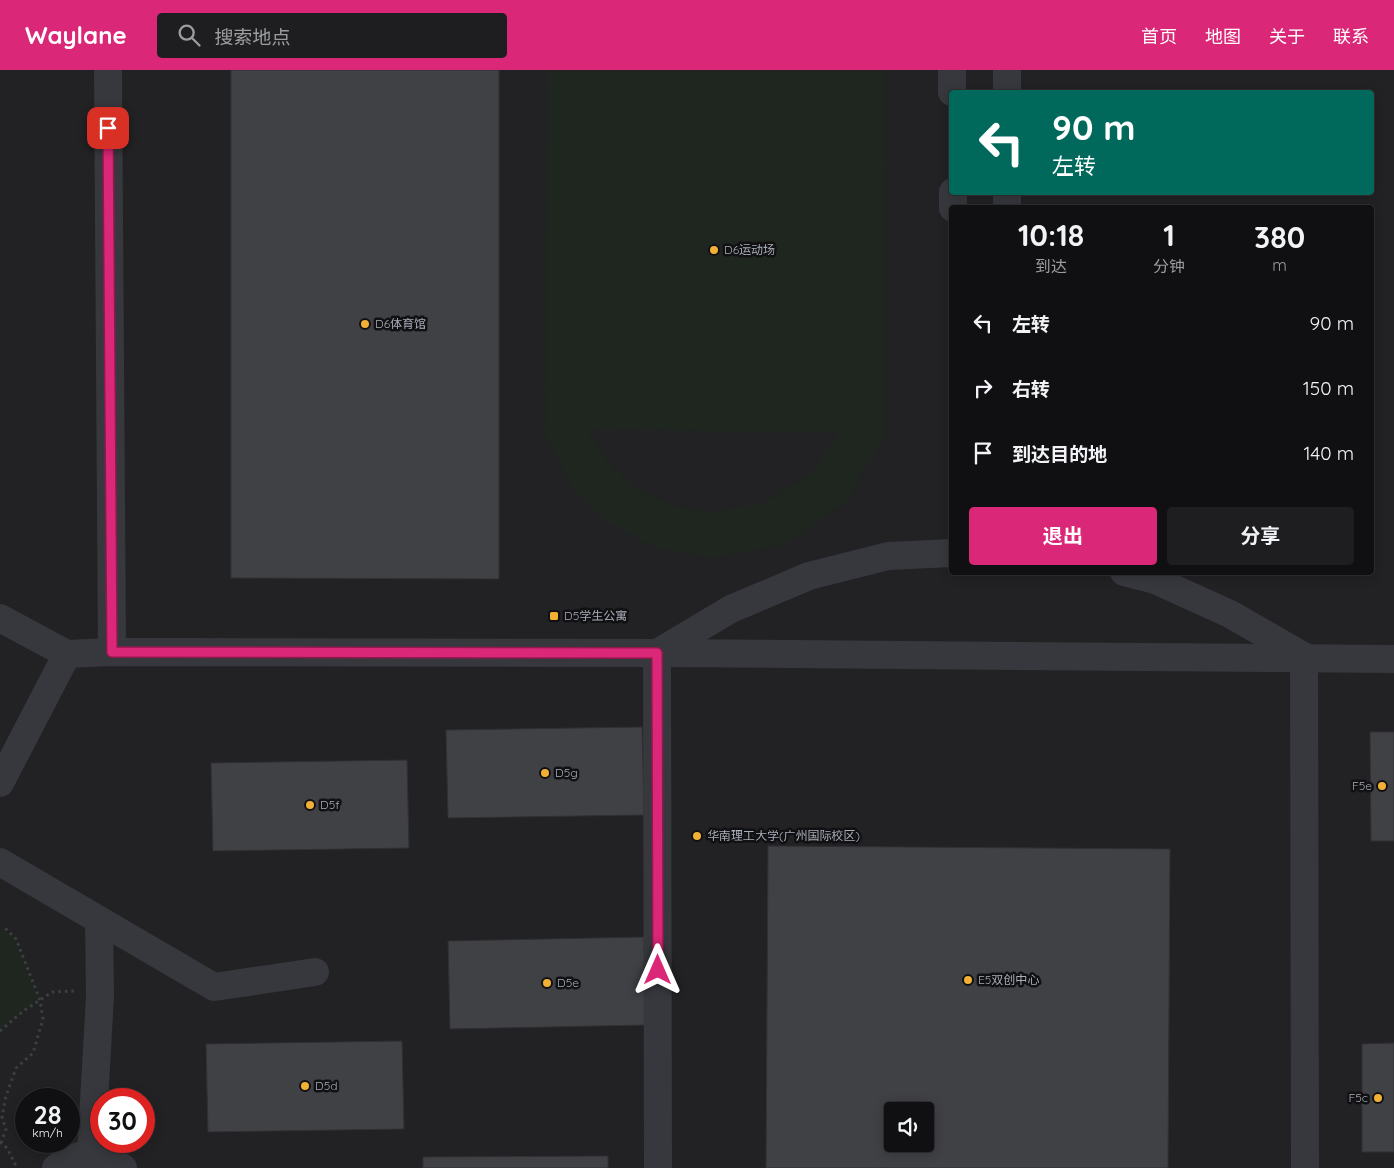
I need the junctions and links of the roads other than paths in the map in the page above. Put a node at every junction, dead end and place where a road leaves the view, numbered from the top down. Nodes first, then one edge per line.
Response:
1 (108, 70) edge
2 (952, 70) edge
3 (1007, 70) edge
4 (952, 90) edge
5 (1007, 90) edge
6 (949, 553) edge
7 (1136, 575) edge
8 (0, 618) edge
9 (112, 652) junction
10 (657, 653) junction
11 (66, 654) junction
12 (1304, 657) junction
13 (1394, 658) edge
14 (0, 783) edge
15 (0, 862) edge
16 (99, 920) junction
17 (315, 972) dead end
18 (91, 1154) junction
19 (56, 1168) edge
20 (123, 1168) edge
21 (658, 1168) edge
22 (1304, 1168) edge

1 - 9 street
2 - 4 street
3 - 5 street
6 - 10 street
7 - 12 street
8 - 11 street
9 - 10 street
9 - 11 street
10 - 12 street
10 - 21 street
11 - 14 street
12 - 13 street
12 - 22 street
15 - 16 street
16 - 17 street
16 - 18 street
18 - 19 street
18 - 20 street

